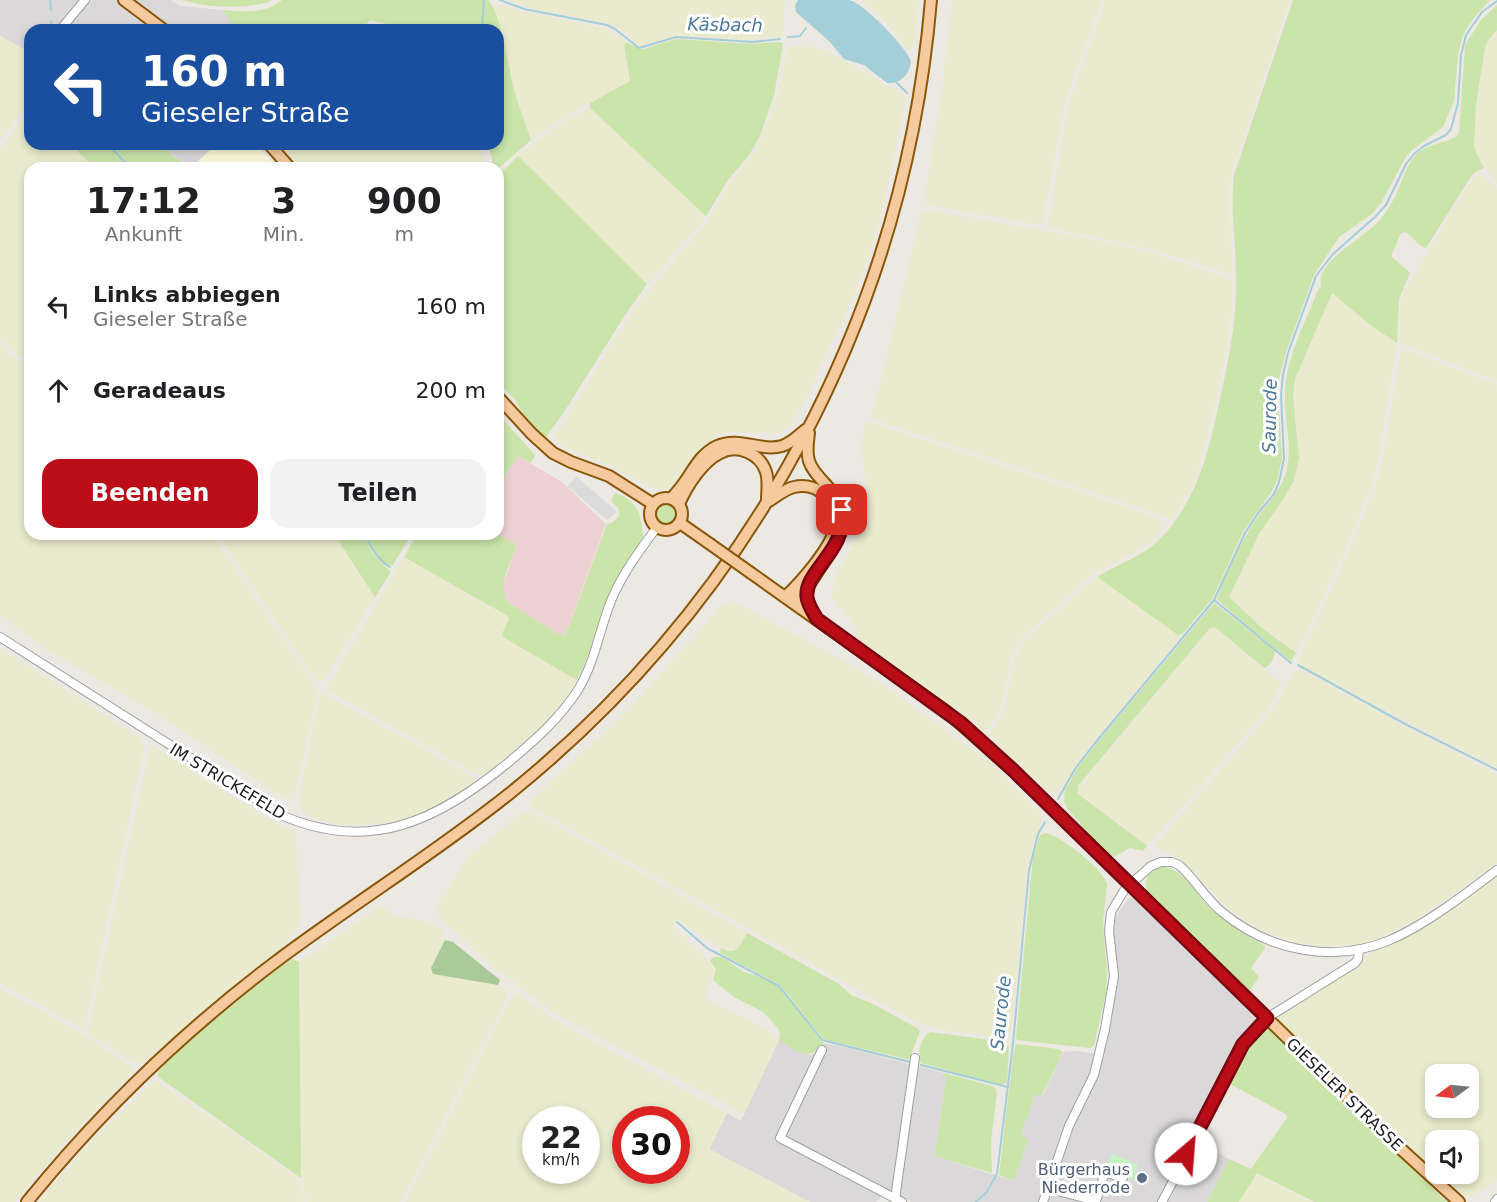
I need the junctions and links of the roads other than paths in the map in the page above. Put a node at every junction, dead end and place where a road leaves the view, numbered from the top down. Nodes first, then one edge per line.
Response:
1 (85, 0) edge
2 (124, 0) edge
3 (931, 0) edge
4 (65, 24) edge
5 (156, 24) edge
6 (274, 150) edge
7 (285, 162) edge
8 (504, 404) edge
9 (810, 426) junction
10 (675, 501) junction
11 (767, 503) junction
12 (653, 504) junction
13 (680, 523) junction
14 (657, 527) junction
15 (808, 586) junction
16 (789, 600) junction
17 (817, 619) junction
18 (0, 638) edge
19 (1497, 870) edge
20 (1130, 885) junction
21 (1359, 950) junction
22 (1267, 1018) junction
23 (822, 1050) dead end
24 (915, 1058) dead end
25 (1123, 1178) dead end
26 (1047, 1188) junction
27 (895, 1201) edge
28 (27, 1202) edge
29 (1042, 1202) edge
30 (1162, 1202) edge
31 (1459, 1202) edge

1 - 4 street
2 - 5 main road
3 - 9 main road
6 - 7 main road
8 - 12 main road
9 - 10 main road
9 - 11 main road
9 - 15 main road
10 - 11 main road
10 - 12 main road
10 - 13 main road
11 - 16 main road
11 - 28 main road
12 - 14 main road
13 - 14 main road
13 - 16 main road, GIESELER STRASSE, bridge
14 - 18 street, IM STRICKEFELD
15 - 16 main road
15 - 17 main road
16 - 17 main road, GIESELER STRASSE
17 - 20 main road, GIESELER STRASSE
19 - 21 street
20 - 21 street
20 - 22 main road, GIESELER STRASSE
20 - 26 street
21 - 22 street
22 - 30 street
22 - 31 main road, GIESELER STRASSE
23 - 27 street
24 - 27 street
25 - 26 street
26 - 29 street

